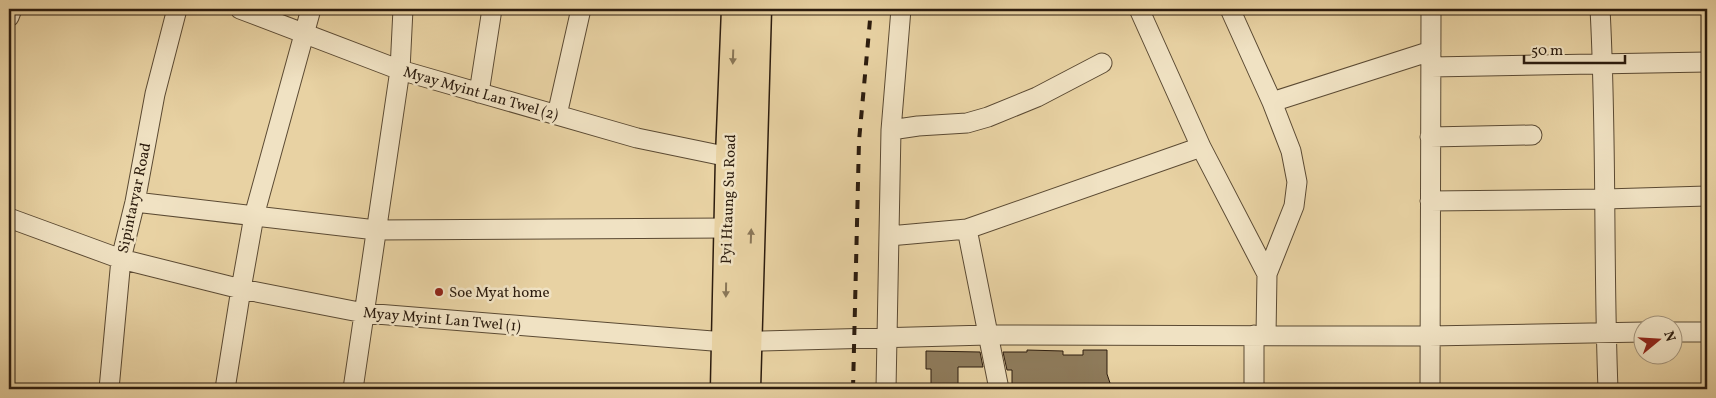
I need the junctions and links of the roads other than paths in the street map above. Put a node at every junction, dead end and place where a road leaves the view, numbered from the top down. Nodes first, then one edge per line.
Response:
1 (12, 9) edge
2 (176, 9) edge
3 (240, 9) edge
4 (311, 9) edge
5 (403, 9) edge
6 (492, 9) edge
7 (581, 9) edge
8 (734, 9) edge
9 (758, 9) edge
10 (901, 9) edge
11 (1139, 9) edge
12 (1230, 9) edge
13 (1431, 9) edge
14 (1600, 9) edge
15 (9, 17) edge
16 (304, 34) junction
17 (1431, 59) junction
18 (1102, 62) dead end
19 (1707, 62) edge
20 (1604, 64) junction
21 (400, 70) junction
22 (479, 93) junction
23 (1272, 102) junction
24 (557, 115) junction
25 (743, 116) junction
26 (891, 130) junction
27 (1532, 136) dead end
28 (1430, 137) junction
29 (1201, 147) junction
30 (729, 157) junction
31 (1707, 196) edge
32 (1605, 199) junction
33 (1430, 201) junction
34 (135, 202) junction
35 (254, 216) junction
36 (9, 218) edge
37 (727, 228) junction
38 (967, 229) junction
39 (376, 230) junction
40 (889, 236) junction
41 (121, 259) junction
42 (1268, 274) junction
43 (241, 289) junction
44 (364, 313) junction
45 (1634, 332) edge
46 (1684, 332) edge
47 (1707, 332) edge
48 (1606, 333) junction
49 (988, 335) junction
50 (1260, 335) junction
51 (1429, 336) junction
52 (888, 338) junction
53 (736, 342) junction
54 (109, 389) edge
55 (225, 389) edge
56 (353, 389) edge
57 (724, 389) edge
58 (747, 389) edge
59 (886, 389) edge
60 (999, 389) edge
61 (1254, 389) edge
62 (1430, 389) edge
63 (1608, 389) edge

1 - 15 street
2 - 34 street, Sipintaryar Road
3 - 16 street, Myay Myint Lan Twel (2)
4 - 16 street
5 - 21 street
6 - 22 street
7 - 24 street
8 -> 25 highway, Pyi Htaung Su Road
9 - 25 highway, Pyi Htaung Su Road
10 - 26 street
11 - 29 street
12 - 23 street
13 - 17 street
14 - 20 street
16 - 21 street, Myay Myint Lan Twel (2)
16 - 35 street
17 - 20 street
17 - 23 street
17 - 28 street
18 - 26 street
19 - 20 street
20 - 32 street
21 - 22 street, Myay Myint Lan Twel (2)
21 - 39 street
22 - 24 street, Myay Myint Lan Twel (2)
23 - 42 street
24 - 30 street, Myay Myint Lan Twel (2)
25 - 30 highway, Pyi Htaung Su Road
53 -> 25 highway, Pyi Htaung Su Road
26 - 40 street
27 - 28 street
28 - 33 street
29 - 38 street
29 - 42 street
30 - 37 highway, Pyi Htaung Su Road
31 - 32 street
32 - 33 street
32 - 48 street
33 - 51 street
34 - 35 street
34 - 41 street, Sipintaryar Road
35 - 39 street
35 - 43 street
36 - 41 street, Myay Myint Lan Twel (1)
37 - 39 street
37 -> 53 highway, Pyi Htaung Su Road
38 - 40 street
38 - 49 street
39 - 44 street
40 - 52 street
41 - 43 street, Myay Myint Lan Twel (1)
41 - 54 street, Sipintaryar Road
42 - 50 street
43 - 44 street, Myay Myint Lan Twel (1)
43 - 55 street
44 - 53 street, Myay Myint Lan Twel (1)
44 - 56 street
45 - 48 street, Myay Myint Lan Twel (1)
46 - 47 street
48 - 51 street, Myay Myint Lan Twel (1)
48 - 63 street
49 - 50 street, Myay Myint Lan Twel (1)
49 - 52 street, Myay Myint Lan Twel (1)
49 - 60 street
50 - 51 street, Myay Myint Lan Twel (1)
50 - 61 street
51 - 62 street
52 - 53 street, Myay Myint Lan Twel (1)
52 - 59 street
53 - 57 highway, Pyi Htaung Su Road
53 - 58 highway, Pyi Htaung Su Road

